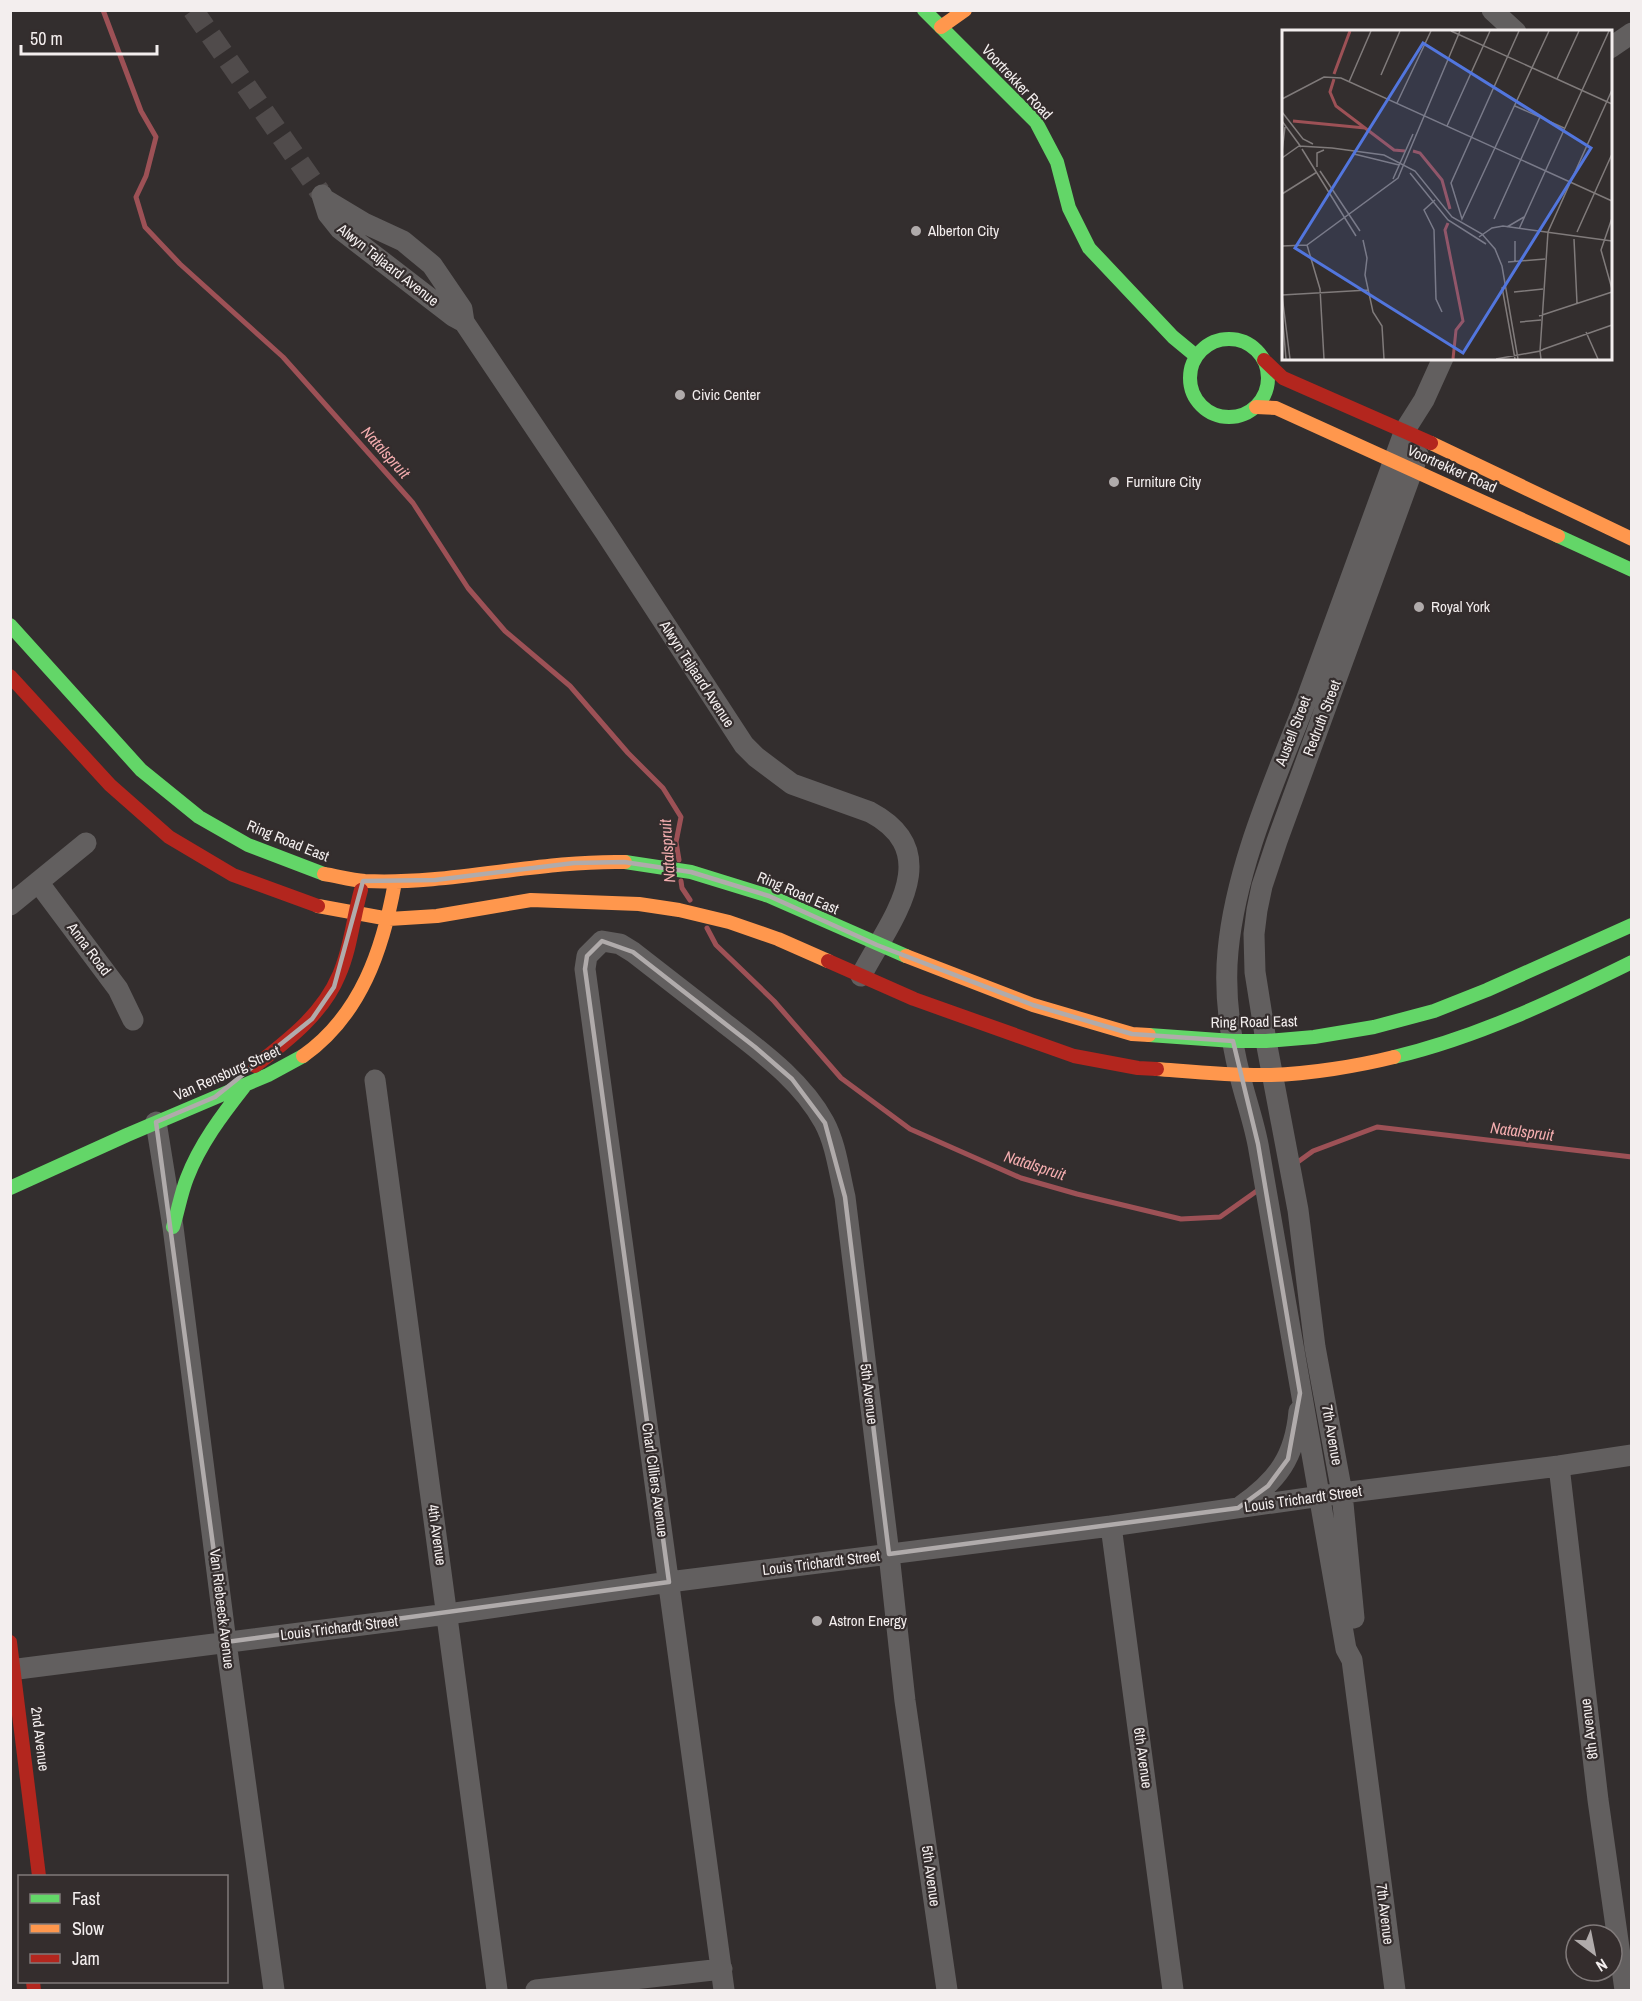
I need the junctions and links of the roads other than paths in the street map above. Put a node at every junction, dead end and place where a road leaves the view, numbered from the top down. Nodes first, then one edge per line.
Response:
1 (924, 10) edge
2 (965, 10) edge
3 (1491, 10) edge
4 (941, 27) junction
5 (1514, 30) edge
6 (1632, 33) edge
7 (1612, 47) edge
8 (403, 241) junction
9 (415, 286) junction
10 (464, 322) junction
11 (1196, 356) junction
12 (1264, 360) junction
13 (1442, 360) edge
14 (1256, 407) junction
15 (1414, 435) junction
16 (1394, 461) junction
17 (1414, 469) junction
18 (1632, 539) edge
19 (1609, 544) junction
20 (1632, 570) edge
21 (10, 625) edge
22 (10, 676) edge
23 (86, 843) dead end
24 (363, 881) junction
25 (38, 882) junction
26 (395, 882) junction
27 (10, 905) edge
28 (354, 913) junction
29 (389, 919) junction
30 (1632, 925) edge
31 (877, 945) junction
32 (1632, 962) edge
33 (585, 969) joint
34 (861, 976) junction
35 (132, 1020) dead end
36 (1233, 1041) junction
37 (1266, 1041) junction
38 (1240, 1075) junction
39 (1273, 1075) junction
40 (375, 1080) dead end
41 (248, 1082) junction
42 (215, 1097) junction
43 (156, 1122) junction
44 (1284, 1137) joint
45 (1258, 1144) joint
46 (10, 1188) edge
47 (173, 1227) junction
48 (1300, 1393) junction
49 (1632, 1455) edge
50 (1559, 1466) junction
51 (1342, 1493) junction
52 (1320, 1496) junction
53 (1238, 1508) junction
54 (1111, 1526) junction
55 (889, 1554) junction
56 (669, 1582) junction
57 (448, 1614) junction
58 (10, 1642) edge
59 (226, 1642) junction
60 (1352, 1660) junction
61 (12, 1670) edge
62 (39, 1875) edge
63 (722, 1969) junction
64 (274, 1990) edge
65 (497, 1990) edge
66 (536, 1990) edge
67 (724, 1990) edge
68 (947, 1990) edge
69 (1173, 1990) edge
70 (1395, 1990) edge
71 (1624, 1990) edge

1 - 4 main road, Voortrekker Road
2 - 4 main road
3 - 5 street
4 - 11 main road, Voortrekker Road
6 - 7 street
8 - 9 street
8 - 9 street, Alwyn Taljaard Avenue
8 - 10 street, Alwyn Taljaard Avenue
9 - 10 street, Alwyn Taljaard Avenue
10 - 31 street, Alwyn Taljaard Avenue
11 - 12 main road
11 - 14 main road
12 - 14 main road
12 - 15 main road, Voortrekker Road
13 - 15 street, Redruth Street
14 - 16 main road, Voortrekker Road
15 - 16 street, Austell Street
15 - 17 street, Redruth Street
15 - 19 main road, Voortrekker Road
16 - 17 main road, Voortrekker Road
16 - 36 street, Austell Street
17 - 19 main road, Voortrekker Road
17 - 37 street, Redruth Street
18 - 19 main road, Voortrekker Road
19 - 20 main road, Voortrekker Road
21 - 24 main road, Ring Road East
22 - 28 main road
23 - 25 street
24 - 26 main road, Ring Road East
24 - 28 main road
25 - 27 street
25 - 35 street, Anna Road
26 - 29 main road, Van Rensburg Street
26 - 31 main road, Ring Road East
28 - 29 main road
28 - 42 main road
29 - 34 main road
29 - 41 main road, Van Rensburg Street
30 - 37 main road, Ring Road East
31 - 34 street, Alwyn Taljaard Avenue
31 - 36 main road, Ring Road East
32 - 39 main road
33 - 55 street, 5th Avenue
33 - 56 street, Charl Cilliers Avenue
34 - 38 main road
36 - 37 main road, Ring Road East
36 - 38 street, Austell Street
37 - 39 street, Redruth Street
38 - 39 main road
38 - 45 street, Austell Street
39 - 44 street, Redruth Street
40 - 57 street, 4th Avenue
41 - 42 main road, Van Rensburg Street
41 - 47 main road
42 - 43 main road, Van Rensburg Street
43 - 46 main road, Van Rensburg Street
43 - 47 street, Van Riebeeck Avenue
44 - 51 street, 7th Avenue
45 - 48 street, 7th Avenue
47 - 59 street, Van Riebeeck Avenue
48 - 52 street, 7th Avenue
48 - 53 street
49 - 50 street, Louis Trichardt Street
50 - 51 street, Louis Trichardt Street
50 - 71 street, 8th Avenue
51 - 52 street, Louis Trichardt Street
51 - 60 street, 7th Avenue
52 - 53 street, Louis Trichardt Street
52 - 60 street, 7th Avenue
53 - 54 street, Louis Trichardt Street
54 - 55 street, Louis Trichardt Street
54 - 69 street, 6th Avenue
55 - 56 street, Louis Trichardt Street
55 - 68 street, 5th Avenue
56 - 57 street, Louis Trichardt Street
56 - 63 street, Charl Cilliers Avenue
57 - 59 street, Louis Trichardt Street
57 - 65 street, 4th Avenue
58 - 61 main road, 2nd Avenue
59 - 61 street, Louis Trichardt Street
59 - 64 street, Van Riebeeck Avenue
60 - 70 street, 7th Avenue
61 - 62 main road, 2nd Avenue
63 - 66 street
63 - 67 street, Charl Cilliers Avenue

